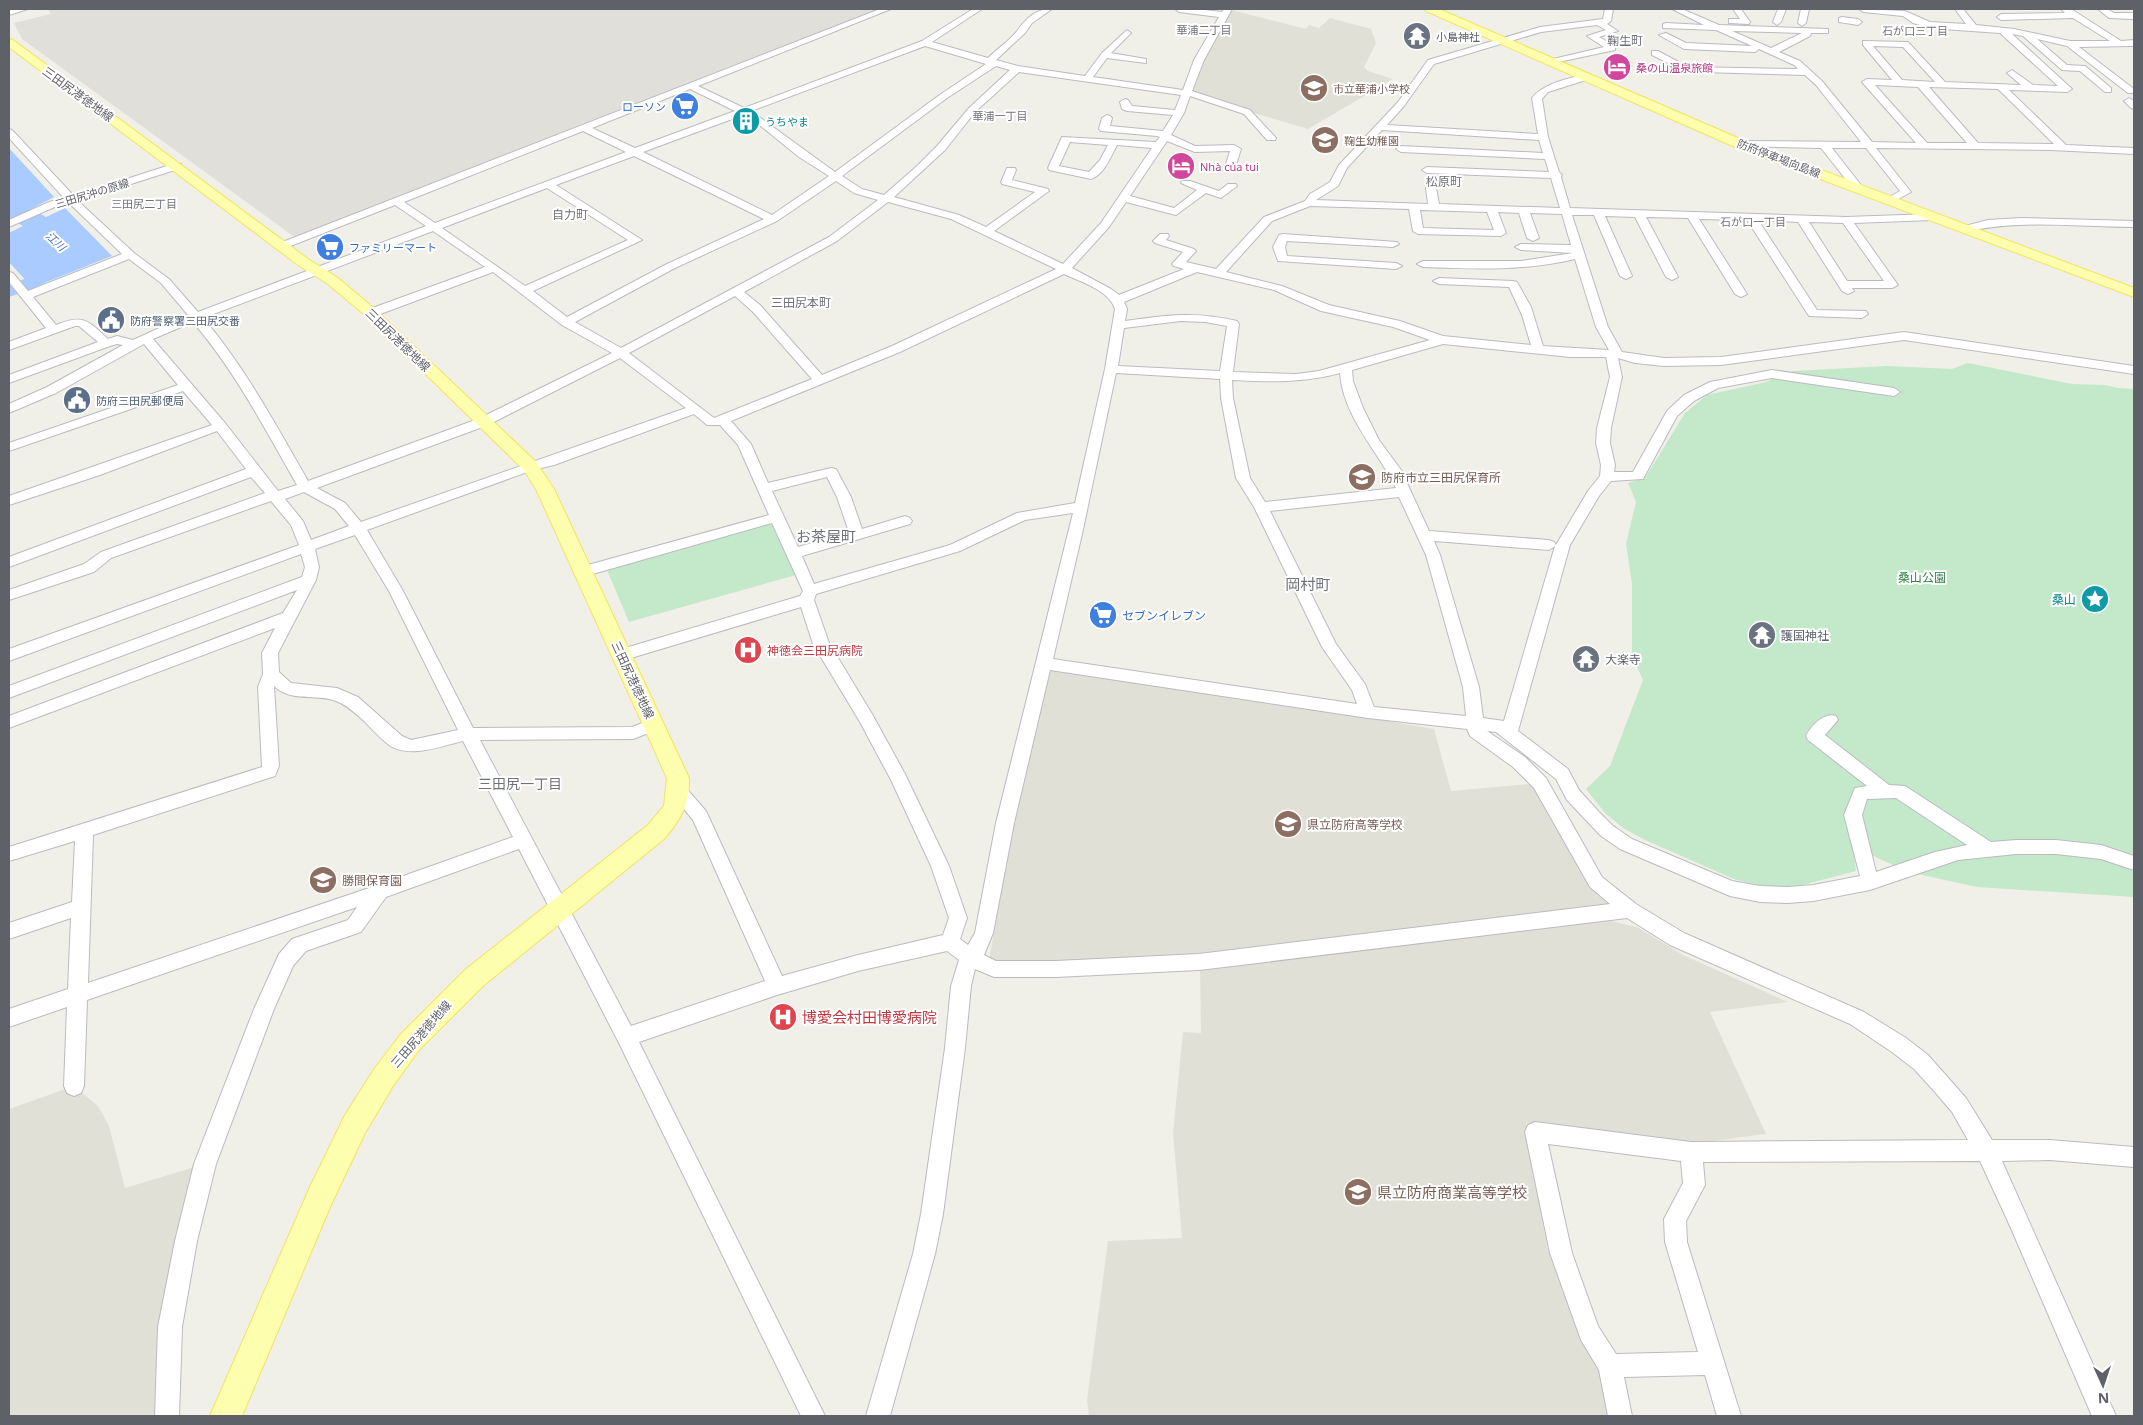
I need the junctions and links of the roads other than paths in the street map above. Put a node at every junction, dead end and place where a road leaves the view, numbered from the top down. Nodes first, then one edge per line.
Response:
1 (24, 9) edge
2 (887, 9) edge
3 (978, 9) edge
4 (1048, 9) edge
5 (1430, 9) edge
6 (1609, 9) edge
7 (1676, 9) edge
8 (1737, 9) edge
9 (1782, 9) edge
10 (1805, 9) edge
11 (1851, 9) edge
12 (1864, 9) edge
13 (1959, 9) edge
14 (1994, 9) edge
15 (2065, 9) edge
16 (2102, 9) edge
17 (1177, 10) edge
18 (1906, 11) edge
19 (1226, 12) edge
20 (9, 13) edge
21 (2073, 15) junction
22 (2134, 16) edge
23 (2001, 17) junction
24 (1732, 21) dead end
25 (1850, 21) dead end
26 (1598, 22) junction
27 (1802, 23) dead end
28 (1928, 25) junction
29 (1779, 26) junction
30 (1716, 27) junction
31 (1973, 27) junction
32 (1825, 31) dead end
33 (2003, 31) junction
34 (2014, 32) junction
35 (1127, 33) dead end
36 (1807, 34) dead end
37 (2024, 34) junction
38 (1937, 36) dead end
39 (1502, 40) junction
40 (9, 42) edge
41 (925, 43) junction
42 (2120, 43) junction
43 (2134, 43) edge
44 (1754, 44) junction
45 (2070, 44) junction
46 (1767, 51) junction
47 (1655, 53) dead end
48 (2134, 54) edge
49 (1106, 55) junction
50 (1143, 61) dead end
51 (991, 62) junction
52 (1552, 62) junction
53 (1684, 68) junction
54 (1017, 69) junction
55 (1670, 69) dead end
56 (1805, 72) junction
57 (2012, 72) dead end
58 (1586, 77) junction
59 (1088, 79) junction
60 (1700, 79) dead end
61 (1899, 83) junction
62 (1920, 84) junction
63 (1942, 84) junction
64 (691, 86) junction
65 (2001, 88) junction
66 (2032, 88) junction
67 (2108, 90) dead end
68 (2131, 91) dead end
69 (1187, 93) junction
70 (1125, 102) dead end
71 (745, 111) junction
72 (1179, 113) junction
73 (1107, 118) dead end
74 (1380, 127) junction
75 (584, 128) junction
76 (9, 132) edge
77 (1166, 135) junction
78 (1543, 137) junction
79 (1271, 138) dead end
80 (1114, 142) junction
81 (1740, 144) junction
82 (1824, 144) junction
83 (1159, 145) junction
84 (1870, 146) junction
85 (1924, 146) junction
86 (1976, 147) junction
87 (2065, 148) junction
88 (1401, 149) dead end
89 (2134, 151) edge
90 (634, 152) junction
91 (1549, 156) junction
92 (177, 166) junction
93 (1230, 168) dead end
94 (1011, 170) dead end
95 (1426, 170) dead end
96 (1557, 175) junction
97 (834, 176) junction
98 (1186, 183) dead end
99 (549, 185) junction
100 (1232, 186) dead end
101 (1430, 188) dead end
102 (1859, 189) junction
103 (1204, 190) junction
104 (1124, 198) junction
105 (886, 199) junction
106 (73, 200) junction
107 (1889, 200) junction
108 (396, 201) junction
109 (1309, 203) junction
110 (1414, 207) junction
111 (1434, 208) junction
112 (1491, 209) junction
113 (1523, 209) junction
114 (1565, 210) junction
115 (1598, 212) junction
116 (1638, 212) junction
117 (1691, 215) junction
118 (1750, 217) junction
119 (1932, 217) junction
120 (773, 219) junction
121 (1802, 219) junction
122 (1846, 220) junction
123 (1266, 222) junction
124 (11, 224) edge
125 (2134, 224) edge
126 (434, 227) junction
127 (1964, 229) junction
128 (987, 231) junction
129 (1164, 236) dead end
130 (1283, 237) junction
131 (1533, 238) dead end
132 (1393, 244) dead end
133 (284, 245) junction
134 (1521, 247) dead end
135 (1578, 252) junction
136 (130, 255) junction
137 (1423, 264) dead end
138 (1396, 266) dead end
139 (494, 268) junction
140 (1196, 268) junction
141 (1065, 269) junction
142 (318, 271) junction
143 (1219, 273) junction
144 (1626, 276) dead end
145 (1672, 277) dead end
146 (11, 281) edge
147 (1440, 281) dead end
148 (1846, 288) joint
149 (524, 291) junction
150 (736, 291) junction
151 (2134, 293) edge
152 (1741, 294) dead end
153 (25, 296) junction
154 (1118, 300) junction
155 (371, 313) junction
156 (1862, 314) dead end
157 (196, 316) junction
158 (566, 322) junction
159 (1119, 325) junction
160 (54, 330) junction
161 (1442, 340) junction
162 (139, 341) junction
163 (106, 343) junction
164 (9, 346) edge
165 (1538, 349) junction
166 (621, 353) junction
167 (1615, 354) junction
168 (1346, 368) junction
169 (1111, 369) junction
170 (2134, 370) edge
171 (1226, 376) junction
172 (9, 379) edge
173 (820, 382) junction
174 (186, 386) junction
175 (1894, 392) dead end
176 (9, 409) edge
177 (693, 410) junction
178 (723, 420) junction
179 (483, 422) junction
180 (220, 426) junction
181 (9, 447) edge
182 (530, 466) junction
183 (254, 471) junction
184 (1607, 477) junction
185 (305, 487) junction
186 (764, 488) junction
187 (1404, 492) junction
188 (274, 495) junction
189 (9, 501) edge
190 (1261, 507) junction
191 (1080, 508) junction
192 (778, 518) junction
193 (905, 521) dead end
194 (358, 528) junction
195 (857, 534) junction
196 (1424, 535) junction
197 (1549, 545) dead end
198 (307, 548) junction
199 (792, 554) junction
200 (9, 562) edge
201 (582, 572) junction
202 (309, 580) junction
203 (9, 595) edge
204 (808, 596) junction
205 (288, 617) junction
206 (9, 655) edge
207 (621, 655) junction
208 (1044, 663) junction
209 (271, 674) junction
210 (9, 692) edge
211 (1368, 712) junction
212 (1830, 720) dead end
213 (9, 722) edge
214 (1474, 724) junction
215 (653, 725) junction
216 (1509, 733) junction
217 (468, 734) junction
218 (1884, 790) junction
219 (679, 792) junction
220 (84, 831) junction
221 (524, 840) junction
222 (1989, 850) junction
223 (9, 854) edge
224 (2134, 863) edge
225 (1870, 882) junction
226 (380, 892) junction
227 (82, 907) junction
228 (559, 910) junction
229 (1629, 910) junction
230 (9, 931) edge
231 (950, 942) junction
232 (969, 957) junction
233 (777, 986) junction
234 (79, 994) junction
235 (9, 1018) edge
236 (626, 1037) junction
237 (74, 1086) dead end
238 (1691, 1152) junction
239 (1987, 1152) junction
240 (2134, 1157) edge
241 (1713, 1363) junction
242 (1610, 1366) junction
243 (167, 1416) edge
244 (226, 1416) edge
245 (813, 1416) edge
246 (878, 1416) edge
247 (1620, 1416) edge
248 (1729, 1416) edge
249 (2104, 1416) edge

1 - 20 street
2 - 64 street
3 - 41 street
4 - 51 street
5 - 39 main road, 防府停車場向島線
6 - 26 street
7 - 30 street
8 - 24 street
9 - 29 street
10 - 27 street
11 - 25 street
12 - 18 street
13 - 31 street
14 - 23 street
15 - 21 street
16 - 22 street
17 - 19 street
18 - 28 street
19 - 69 street
21 - 23 street
21 - 42 street
23 - 34 street
26 - 39 street
26 - 52 street
28 - 31 street
28 - 38 street
29 - 30 street
29 - 32 street
29 - 44 street
30 - 44 street
30 - 46 street
31 - 33 street
33 - 34 street
33 - 66 street
34 - 37 street
35 - 49 street
36 - 46 street
37 - 45 street
37 - 67 street
39 - 52 main road, 防府停車場向島線
39 - 74 street
40 - 92 main road, 三田尻港徳地線
41 - 51 street
41 - 71 street
42 - 43 street
42 - 45 street
42 - 48 street
44 - 46 street
45 - 68 street
46 - 56 street
47 - 53 street
49 - 50 street
49 - 59 street
51 - 54 street
51 - 97 street
52 - 58 main road, 防府停車場向島線
53 - 55 street
53 - 56 street
53 - 60 street
54 - 59 street
54 - 105 street
56 - 84 street
57 - 66 street
58 - 78 street
58 - 81 main road, 防府停車場向島線
59 - 69 street
61 - 62 street
61 - 63 street
61 - 85 street
62 - 63 street
62 - 86 street
63 - 65 street
64 - 71 street
64 - 75 street
65 - 66 street
65 - 87 street
69 - 72 street
69 - 79 street
70 - 72 street
71 - 90 street
71 - 97 street
72 - 77 street
73 - 77 street
74 - 78 street
74 - 109 street
75 - 90 street
75 - 108 street
76 - 106 street
77 - 83 street
77 - 93 street
78 - 91 street
80 - 80 street
80 - 83 street
81 - 82 street
81 - 102 main road, 防府停車場向島線
82 - 84 street
82 - 102 street
83 - 104 street
84 - 85 street
84 - 107 street
85 - 86 street
86 - 87 street
87 - 89 street
88 - 91 street
90 - 99 street
90 - 120 street
91 - 96 street
92 - 106 street, 三田尻沖の原線
92 - 133 main road, 三田尻港徳地線
94 - 128 street
95 - 96 street
96 - 114 street
97 - 105 street
97 - 120 street
98 - 103 street
99 - 126 street
99 - 149 street
100 - 103 street
101 - 111 street
102 - 107 main road, 防府停車場向島線
103 - 104 street
104 - 141 street
105 - 128 street
105 - 150 street
106 - 124 street, 三田尻沖の原線
106 - 136 street
107 - 119 main road, 防府停車場向島線
108 - 126 street
108 - 133 street
109 - 110 street
109 - 123 street
110 - 111 street
110 - 112 street
111 - 112 street
112 - 113 street
113 - 114 street
113 - 131 street
114 - 115 street
114 - 135 street
115 - 116 street
115 - 144 street
116 - 117 street
116 - 145 street
117 - 118 street
117 - 152 street
118 - 121 street
118 - 156 street
119 - 122 street
119 - 127 main road, 防府停車場向島線
120 - 158 street
121 - 122 street
121 - 148 street
122 - 148 street
123 - 130 street
123 - 143 street
125 - 127 street
126 - 139 street
126 - 142 street
127 - 151 main road, 防府停車場向島線
128 - 141 street
129 - 140 street
130 - 132 street
130 - 138 street
133 - 142 main road, 三田尻港徳地線
134 - 135 street
135 - 137 street
135 - 167 street
136 - 153 street
136 - 157 street
139 - 149 street
139 - 155 street
140 - 143 street
140 - 154 street
141 - 154 street
141 - 173 street
142 - 155 main road, 三田尻港徳地線
142 - 157 street
143 - 161 street
146 - 153 street
147 - 165 street
149 - 158 street
150 - 166 street
150 - 173 street
153 - 160 street
154 - 159 street
155 - 179 main road, 三田尻港徳地線
157 - 162 street
157 - 185 street
158 - 166 street
159 - 169 street
159 - 171 street
160 - 163 street
160 - 164 street
161 - 165 street
161 - 168 street
162 - 163 street
162 - 174 street
162 - 176 street
163 - 172 street
165 - 167 street
166 - 177 street
166 - 179 street
167 - 170 street
167 - 184 street
168 - 171 street
168 - 187 street
169 - 171 street
169 - 191 street
171 - 190 street
173 - 178 street
174 - 180 street
174 - 181 street
175 - 184 street
177 - 178 street
177 - 182 street
178 - 186 street
179 - 182 main road, 三田尻港徳地線
179 - 185 street
180 - 183 street
180 - 189 street
182 - 194 street
182 - 201 main road, 三田尻港徳地線
183 - 188 street
183 - 200 street
184 - 216 street
185 - 188 street
185 - 194 street
186 - 192 street
186 - 195 street
187 - 190 street
187 - 196 street
188 - 198 street
188 - 203 street
190 - 211 street
191 - 204 street
191 - 208 street
192 - 199 street
192 - 201 street
193 - 195 street
194 - 198 street
194 - 217 street
195 - 199 street
196 - 197 street
196 - 214 street
198 - 202 street
198 - 206 street
199 - 204 street
201 - 207 main road, 三田尻港徳地線
202 - 205 street
202 - 210 street
204 - 207 street
204 - 231 street
205 - 209 street
205 - 213 street
207 - 215 main road, 三田尻港徳地線
208 - 211 street
208 - 232 street
209 - 217 street
209 - 220 street
211 - 214 street
212 - 218 street
214 - 216 street
214 - 229 street
215 - 217 street
215 - 219 main road, 三田尻港徳地線
216 - 225 street
217 - 221 street
218 - 222 street
218 - 225 street
219 - 228 main road, 三田尻港徳地線
219 - 233 street
220 - 223 street
220 - 227 street
221 - 226 street
221 - 228 street
222 - 224 street
222 - 225 street
226 - 234 street
226 - 243 street
227 - 230 street
227 - 234 street
228 - 236 street
228 - 244 main road, 三田尻港徳地線
229 - 232 street
229 - 239 street
231 - 232 street
231 - 233 street
232 - 246 street
233 - 236 street
234 - 235 street
234 - 237 street
236 - 245 street
238 - 239 street
238 - 241 street
238 - 242 street
239 - 240 street
239 - 249 street
241 - 242 street
241 - 248 street
242 - 247 street

